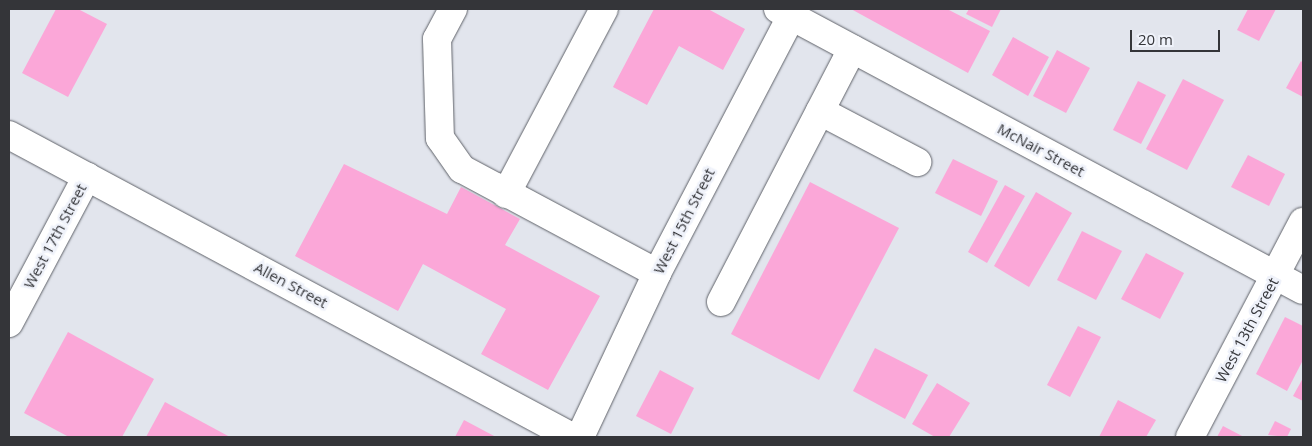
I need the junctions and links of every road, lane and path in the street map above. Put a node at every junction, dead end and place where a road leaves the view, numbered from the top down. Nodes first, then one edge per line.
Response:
1 (454, 9) edge
2 (604, 9) edge
3 (788, 11) edge
4 (852, 49) junction
5 (820, 112) junction
6 (9, 135) edge
7 (917, 162) dead end
8 (87, 176) junction
9 (506, 194) junction
10 (1303, 222) edge
11 (657, 273) junction
12 (1276, 276) junction
13 (1303, 290) edge
14 (720, 302) dead end
15 (9, 323) edge
16 (572, 437) edge
17 (580, 437) edge
18 (1190, 437) edge

1 - 9 street
2 - 9 street
3 - 4 street, McNair Street
3 - 11 street, West 15th Street
4 - 5 street
4 - 12 street, McNair Street
5 - 7 street
5 - 14 street
6 - 8 street, Allen Street
8 - 15 street, West 17th Street
8 - 16 street, Allen Street
9 - 11 street
10 - 12 street, West 13th Street
11 - 17 street, West 15th Street
12 - 13 street, McNair Street
12 - 18 street, West 13th Street

